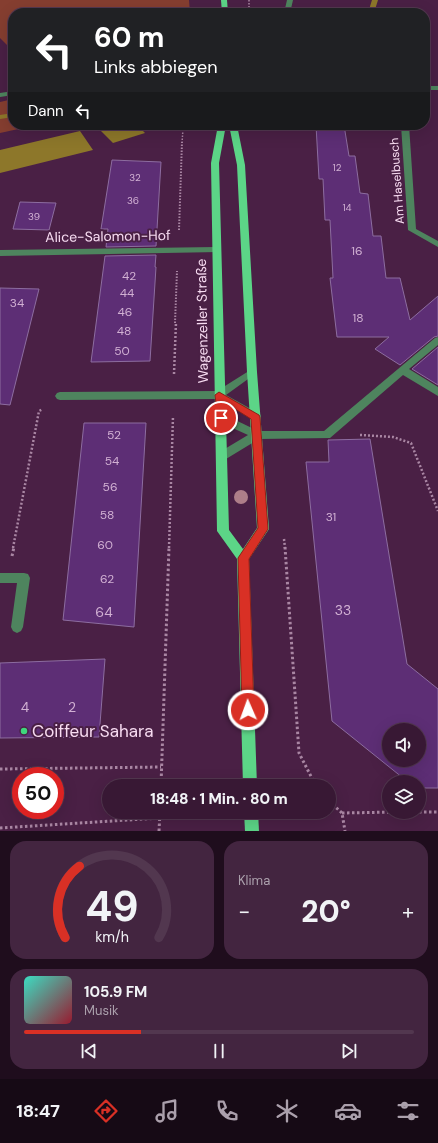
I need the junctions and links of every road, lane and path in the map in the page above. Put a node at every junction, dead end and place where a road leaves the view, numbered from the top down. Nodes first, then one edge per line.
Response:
1 (183, 130) edge
2 (221, 130) edge
3 (234, 130) edge
4 (405, 130) edge
5 (438, 244) edge
6 (178, 250) junction
7 (216, 250) junction
8 (0, 253) edge
9 (438, 340) edge
10 (403, 370) junction
11 (252, 372) junction
12 (438, 392) edge
13 (174, 395) junction
14 (219, 395) junction
15 (60, 396) joint
16 (256, 417) junction
17 (221, 418) junction
18 (257, 435) junction
19 (326, 435) junction
20 (222, 456) junction
21 (438, 511) edge
22 (243, 558) junction
23 (4, 578) edge
24 (17, 627) dead end
25 (161, 768) junction
26 (0, 769) edge
27 (161, 779) edge
28 (250, 779) edge
29 (336, 807) edge
30 (382, 812) edge
31 (426, 812) edge
32 (438, 812) edge
33 (342, 813) junction
34 (144, 819) edge
35 (160, 819) edge
36 (251, 819) edge
37 (0, 828) edge
38 (159, 831) edge
39 (252, 831) edge
40 (345, 831) edge

1 - 6 path
2 - 7 main road, Wagenzeller Straße
3 - 11 main road
4 - 5 street, Am Haselbusch
6 - 7 street, Alice-Salomon-Hof
6 - 8 street, Alice-Salomon-Hof
6 - 13 path
7 - 14 main road, Wagenzeller Straße
9 - 10 street
10 - 12 street
10 - 19 street
11 - 14 street
11 - 16 main road
13 - 14 street
13 - 15 street
13 - 25 path
14 - 16 street
14 - 17 main road, Wagenzeller Straße
15 - 23 path
16 - 18 main road
17 - 18 street
17 - 20 main road, Wagenzeller Straße
18 - 19 street
18 - 20 street
18 - 22 main road
19 - 21 path
20 - 22 main road, Wagenzeller Straße
22 - 28 main road
23 - 24 street
25 - 26 path
25 - 27 path
29 - 33 path
30 - 33 path
31 - 32 path
33 - 40 path
34 - 37 path
35 - 38 path
36 - 39 main road

